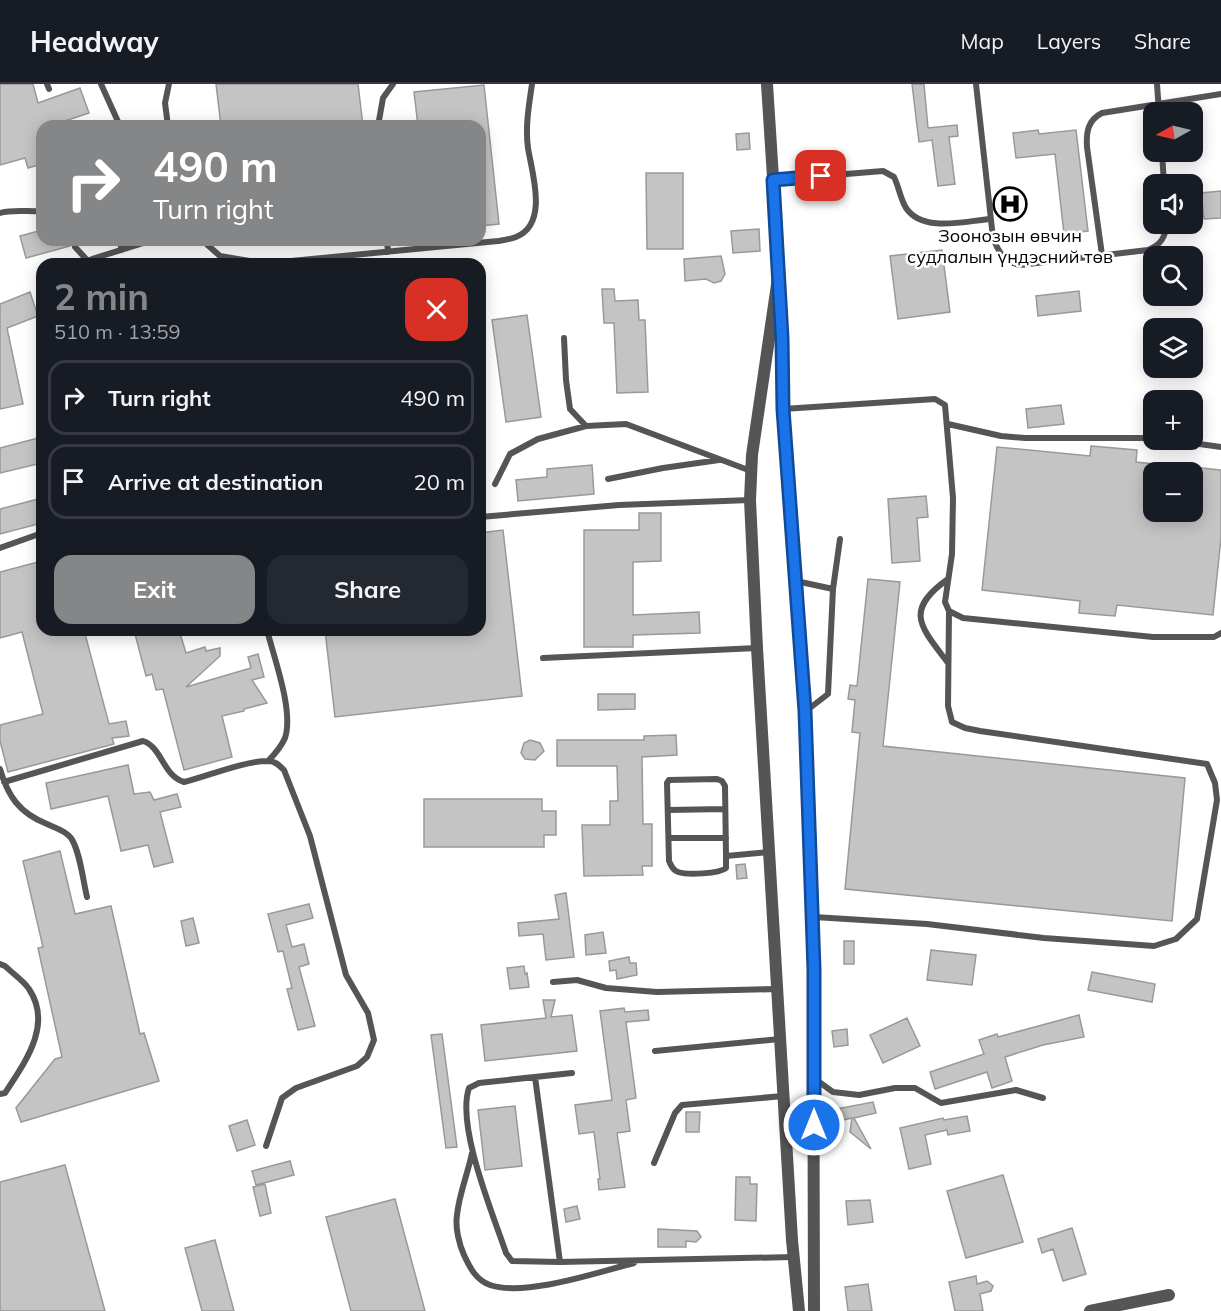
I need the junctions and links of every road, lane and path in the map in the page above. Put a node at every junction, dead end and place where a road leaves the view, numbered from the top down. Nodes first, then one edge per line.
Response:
1 (101, 84) edge
2 (169, 84) edge
3 (393, 84) edge
4 (532, 84) edge
5 (767, 84) edge
6 (976, 84) edge
7 (1157, 84) edge
8 (1221, 94) edge
9 (1158, 102) edge
10 (1171, 102) edge
11 (1143, 106) edge
12 (117, 120) edge
13 (167, 120) edge
14 (379, 120) edge
15 (773, 180) junction
16 (36, 212) edge
17 (0, 213) edge
18 (990, 219) junction
19 (1164, 234) edge
20 (486, 242) edge
21 (121, 246) edge
22 (134, 246) edge
23 (209, 246) edge
24 (388, 246) edge
25 (448, 246) edge
26 (122, 250) junction
27 (388, 252) junction
28 (1102, 255) junction
29 (100, 258) edge
30 (232, 258) edge
31 (323, 258) edge
32 (779, 271) junction
33 (564, 338) dead end
34 (783, 409) junction
35 (948, 424) junction
36 (586, 426) junction
37 (1143, 438) edge
38 (1203, 444) edge
39 (1221, 447) edge
40 (719, 460) junction
41 (752, 471) junction
42 (608, 479) dead end
43 (495, 484) dead end
44 (750, 500) junction
45 (486, 516) edge
46 (36, 535) edge
47 (840, 539) dead end
48 (0, 548) edge
49 (948, 579) junction
50 (796, 581) junction
51 (833, 590) junction
52 (949, 611) junction
53 (1221, 633) edge
54 (268, 636) edge
55 (757, 648) junction
56 (543, 658) dead end
57 (948, 664) junction
58 (805, 711) junction
59 (268, 761) junction
60 (0, 769) edge
61 (4, 782) junction
62 (725, 809) junction
63 (668, 810) junction
64 (669, 838) junction
65 (726, 838) junction
66 (769, 852) junction
67 (726, 856) junction
68 (87, 897) dead end
69 (813, 916) junction
70 (0, 964) edge
71 (553, 982) dead end
72 (777, 989) junction
73 (780, 1039) junction
74 (655, 1051) dead end
75 (572, 1072) dead end
76 (535, 1077) junction
77 (814, 1079) junction
78 (0, 1094) edge
79 (783, 1096) junction
80 (1042, 1098) dead end
81 (266, 1146) dead end
82 (472, 1151) junction
83 (654, 1163) dead end
84 (793, 1257) junction
85 (643, 1260) junction
86 (560, 1262) junction
87 (1170, 1295) dead end
88 (799, 1311) edge
89 (814, 1311) edge
90 (1090, 1311) edge

1 - 12 lane
2 - 13 lane
3 - 14 lane
4 - 20 lane
5 - 15 street
6 - 18 lane
7 - 9 lane
8 - 10 lane
11 - 28 lane
15 - 18 lane
15 - 32 street
16 - 17 lane
18 - 28 lane
19 - 28 lane
21 - 26 lane
22 - 26 lane
23 - 30 lane
24 - 27 lane
25 - 27 lane
26 - 29 lane
27 - 31 lane
32 - 34 street
32 - 41 street
33 - 36 lane
34 - 35 lane
34 - 50 street
35 - 37 lane
35 - 49 lane
36 - 40 lane
36 - 43 lane
38 - 39 lane
40 - 41 lane
40 - 42 lane
41 - 44 street
44 - 45 lane
44 - 55 street
46 - 48 lane
47 - 51 lane
49 - 52 lane
49 - 57 lane
50 - 51 lane
50 - 58 street
51 - 58 lane
52 - 53 lane
52 - 57 lane
54 - 59 lane
55 - 56 lane
55 - 66 street
57 - 69 lane
58 - 69 street
59 - 61 lane
59 - 81 lane
60 - 61 lane
61 - 68 lane
62 - 63 lane
62 - 63 lane
62 - 65 lane
63 - 64 lane
64 - 65 lane
64 - 67 lane
65 - 67 lane
66 - 67 lane
66 - 72 street
69 - 77 street
70 - 78 lane
71 - 72 lane
72 - 73 street
73 - 74 lane
73 - 79 street
75 - 76 lane
76 - 82 lane
76 - 86 lane
77 - 80 lane
77 - 89 street
79 - 83 lane
79 - 84 street
82 - 85 lane
82 - 86 lane
84 - 85 lane
84 - 88 street
85 - 86 lane
87 - 90 street

